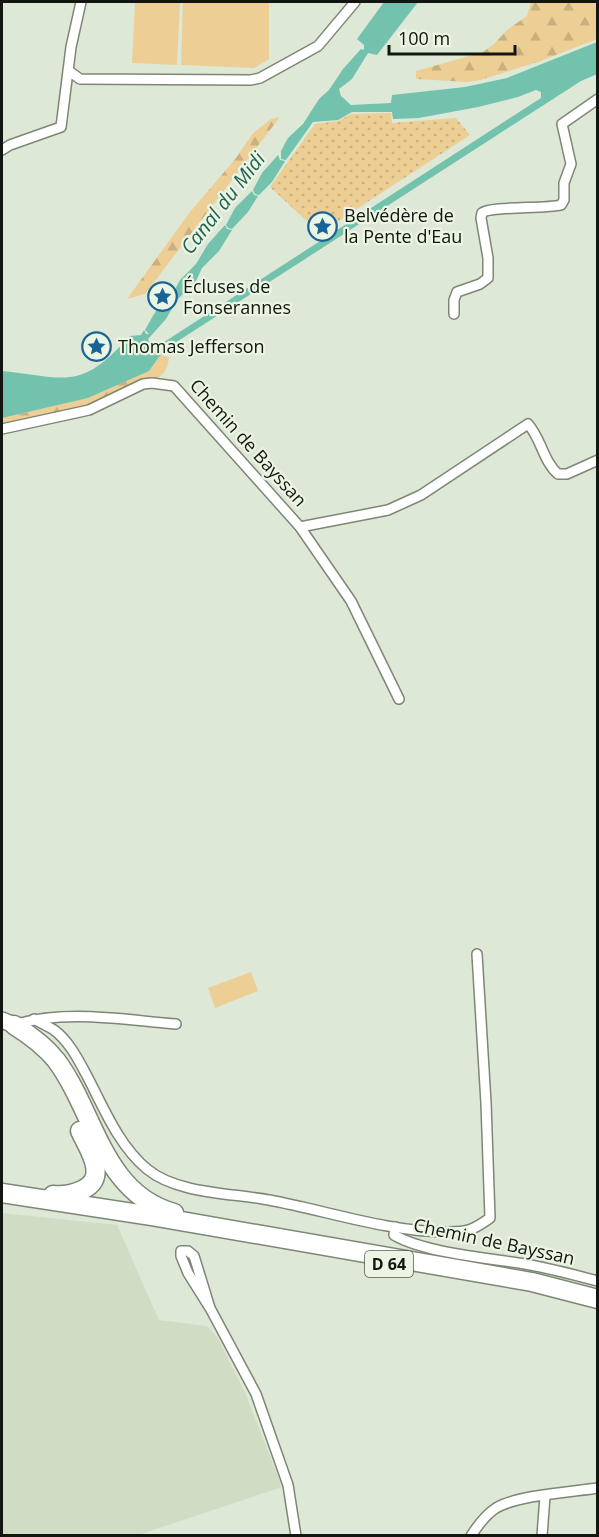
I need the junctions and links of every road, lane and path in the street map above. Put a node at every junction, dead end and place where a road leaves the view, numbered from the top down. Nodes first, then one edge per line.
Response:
1 (81, 2) edge
2 (355, 2) edge
3 (69, 71) junction
4 (597, 99) edge
5 (2, 150) edge
6 (454, 314) dead end
7 (2, 429) edge
8 (597, 460) edge
9 (300, 527) junction
10 (399, 699) dead end
11 (477, 954) dead end
12 (34, 1019) junction
13 (176, 1024) dead end
14 (7, 1029) edge
15 (2, 1188) edge
16 (2, 1193) edge
17 (2, 1200) edge
18 (395, 1227) junction
19 (286, 1239) junction
20 (597, 1281) edge
21 (597, 1299) edge
22 (210, 1308) junction
23 (597, 1488) edge
24 (545, 1496) junction
25 (296, 1536) edge
26 (471, 1536) edge
27 (542, 1536) edge

1 - 3 street
2 - 3 street
3 - 5 street
4 - 6 street
7 - 9 street, Chemin de Bayssan
8 - 9 street, Chemin de Bayssan
9 - 10 street
11 - 18 street
12 - 13 street
12 - 14 street
12 - 18 street
14 - 15 highway
14 - 19 highway
16 - 19 highway, D 64
17 - 21 highway, D 64
18 - 20 street, Chemin de Bayssan
19 - 21 highway, D 64
22 - 22 street
22 - 25 street
23 - 24 street
24 - 26 street
24 - 27 street

